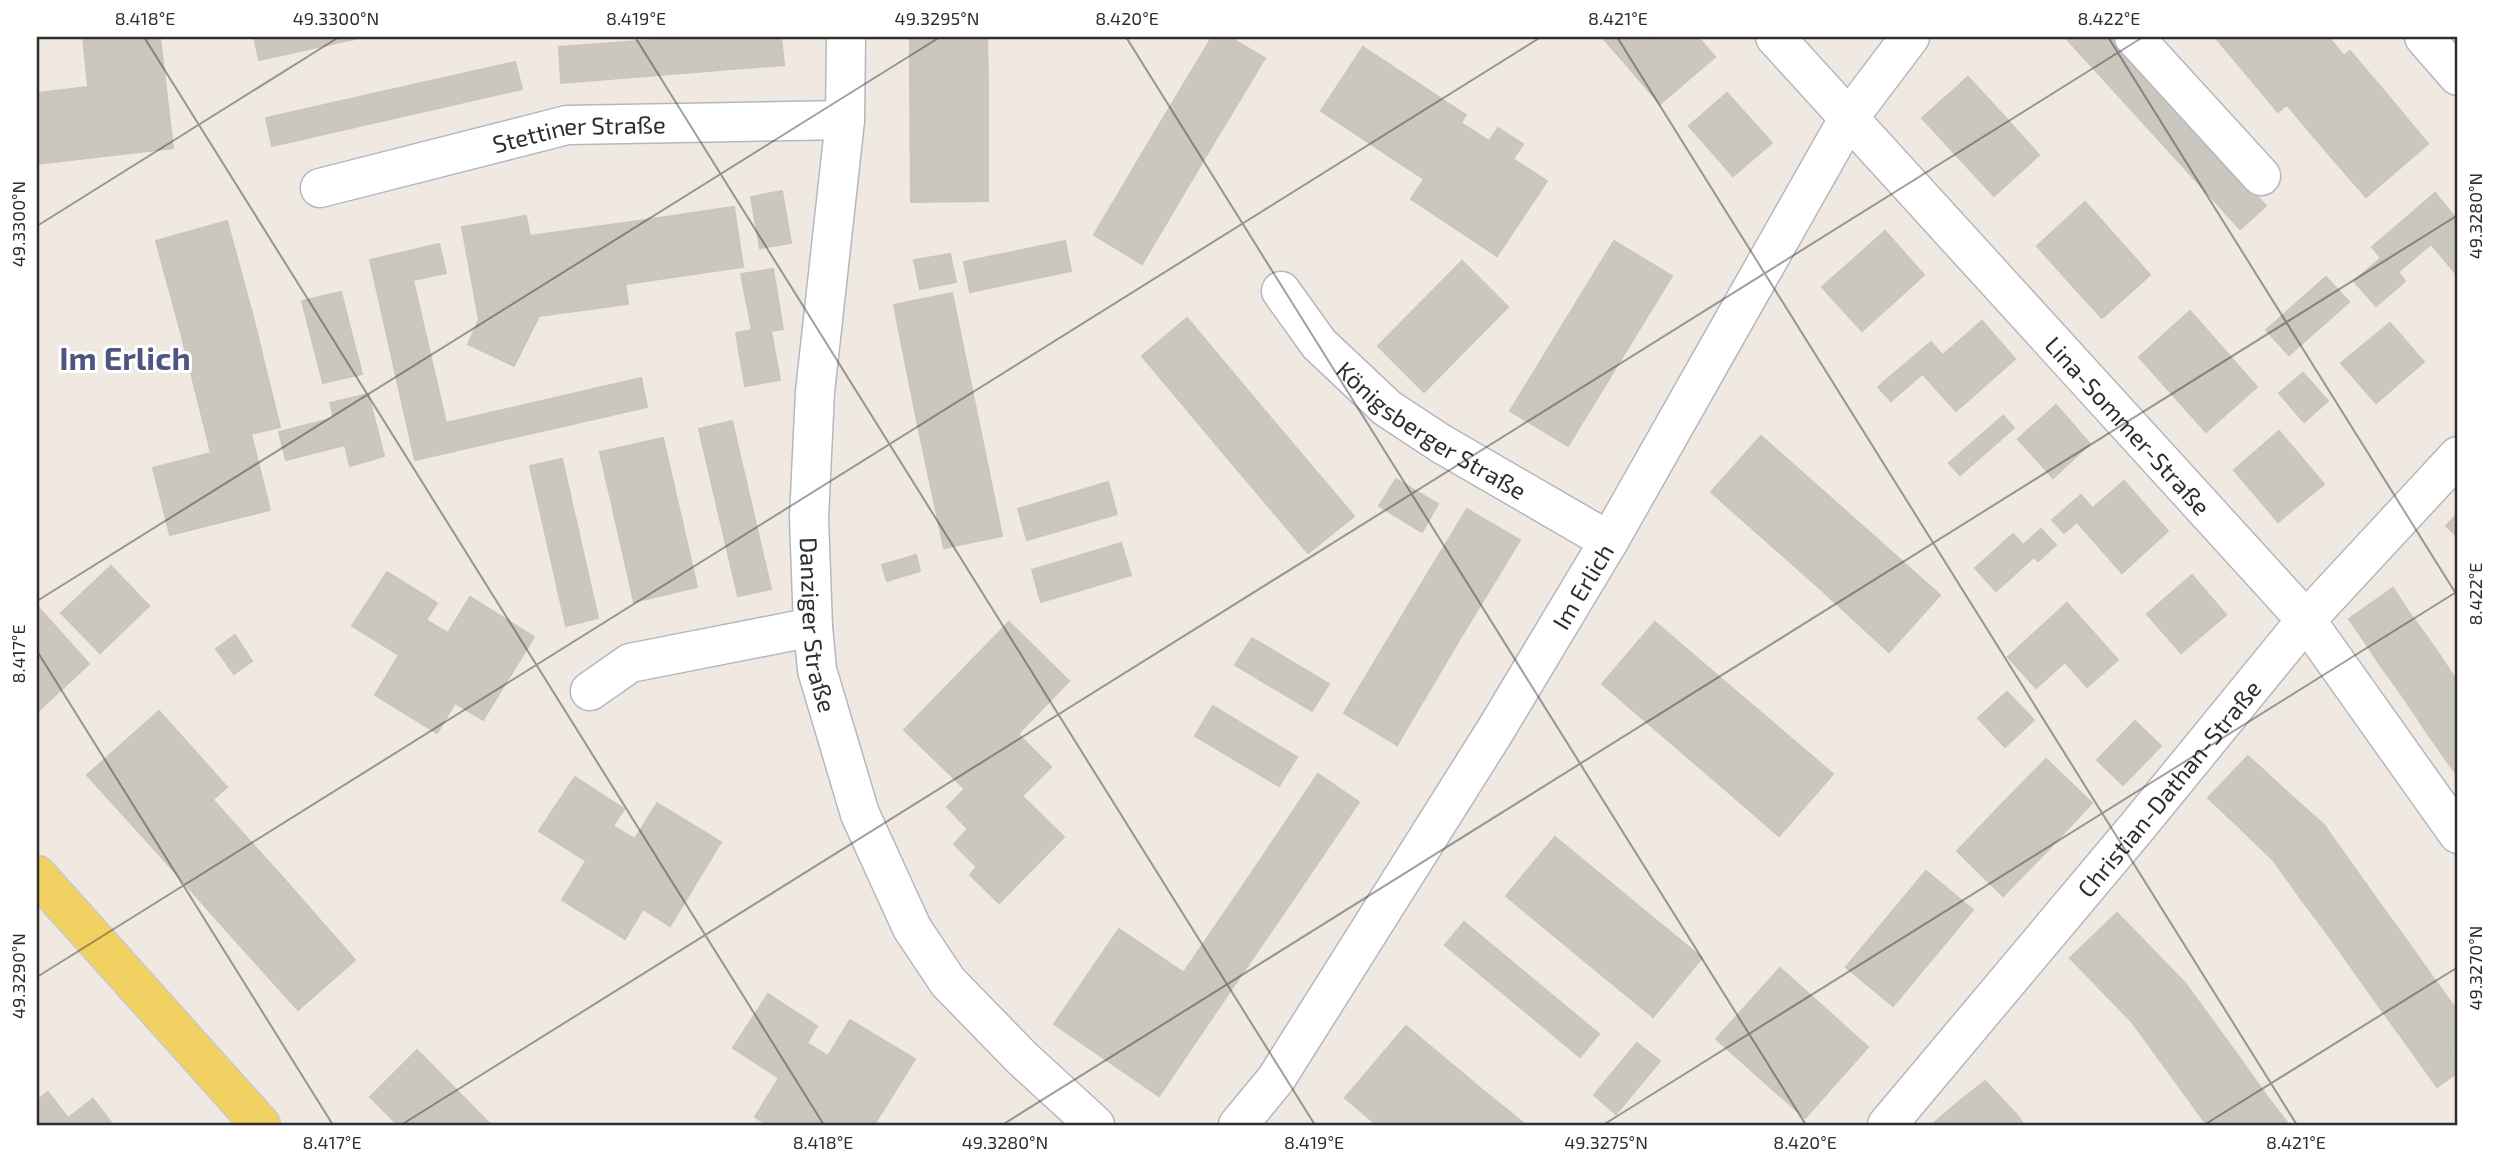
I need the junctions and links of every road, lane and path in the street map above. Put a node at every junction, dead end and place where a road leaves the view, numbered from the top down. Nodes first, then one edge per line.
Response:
1 (846, 37) edge
2 (1774, 37) edge
3 (1910, 37) edge
4 (2134, 37) edge
5 (2424, 37) edge
6 (2458, 76) edge
7 (1848, 119) junction
8 (845, 120) junction
9 (2261, 176) dead end
10 (320, 188) dead end
11 (1281, 291) dead end
12 (2458, 456) edge
13 (1609, 541) junction
14 (2306, 620) junction
15 (813, 627) junction
16 (590, 691) dead end
17 (2458, 834) edge
18 (37, 875) edge
19 (261, 1125) edge
20 (1095, 1125) edge
21 (1238, 1125) edge
22 (1887, 1125) edge

1 - 8 street, Danziger Straße
2 - 7 street, Lina-Sommer-Straße
3 - 7 street, Im Erlich
4 - 9 street
5 - 6 street
7 - 13 street, Im Erlich
7 - 14 street, Lina-Sommer-Straße
8 - 10 street, Stettiner Straße
8 - 15 street, Danziger Straße
11 - 13 street, Königsberger Straße
12 - 14 street, Christian-Dathan-Straße
13 - 21 street, Im Erlich
14 - 17 street, Lina-Sommer-Straße
14 - 22 street, Christian-Dathan-Straße
15 - 16 street
15 - 20 street, Danziger Straße
18 - 19 main road

